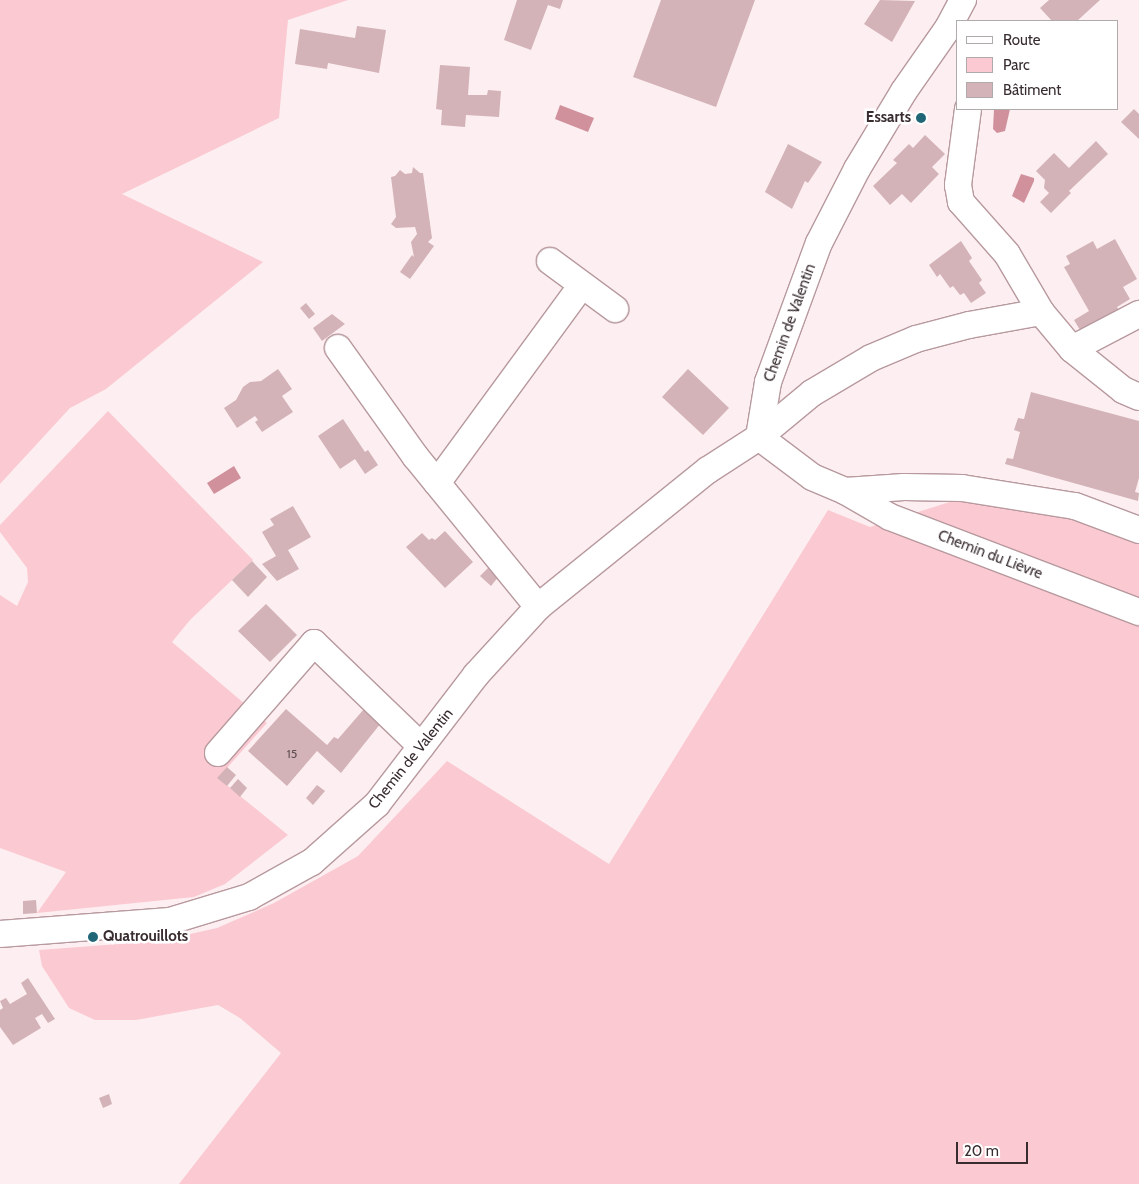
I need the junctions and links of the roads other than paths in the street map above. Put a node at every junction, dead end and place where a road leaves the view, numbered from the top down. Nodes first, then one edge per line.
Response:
1 (963, 0) edge
2 (958, 20) edge
3 (953, 38) edge
4 (968, 110) edge
5 (550, 261) dead end
6 (580, 286) junction
7 (616, 309) dead end
8 (1040, 312) junction
9 (1139, 314) edge
10 (338, 348) dead end
11 (1072, 349) junction
12 (1139, 397) edge
13 (759, 437) junction
14 (437, 483) junction
15 (845, 491) junction
16 (1139, 530) edge
17 (538, 607) junction
18 (1139, 612) edge
19 (422, 746) junction
20 (218, 753) dead end
21 (0, 934) edge

1 - 2 street, Chemin de Valentin
3 - 13 street, Chemin de Valentin
4 - 8 street
5 - 6 street
6 - 7 street
6 - 14 street
8 - 11 street
8 - 13 street
9 - 11 street
10 - 14 street
11 - 12 street
13 - 15 street, Chemin du Lièvre
13 - 17 street, Chemin de Valentin
14 - 17 street
15 - 16 street, Chemin du Lièvre
15 - 18 street, Chemin du Lièvre
17 - 19 street, Chemin de Valentin
19 - 20 street
19 - 21 street, Chemin de Valentin

